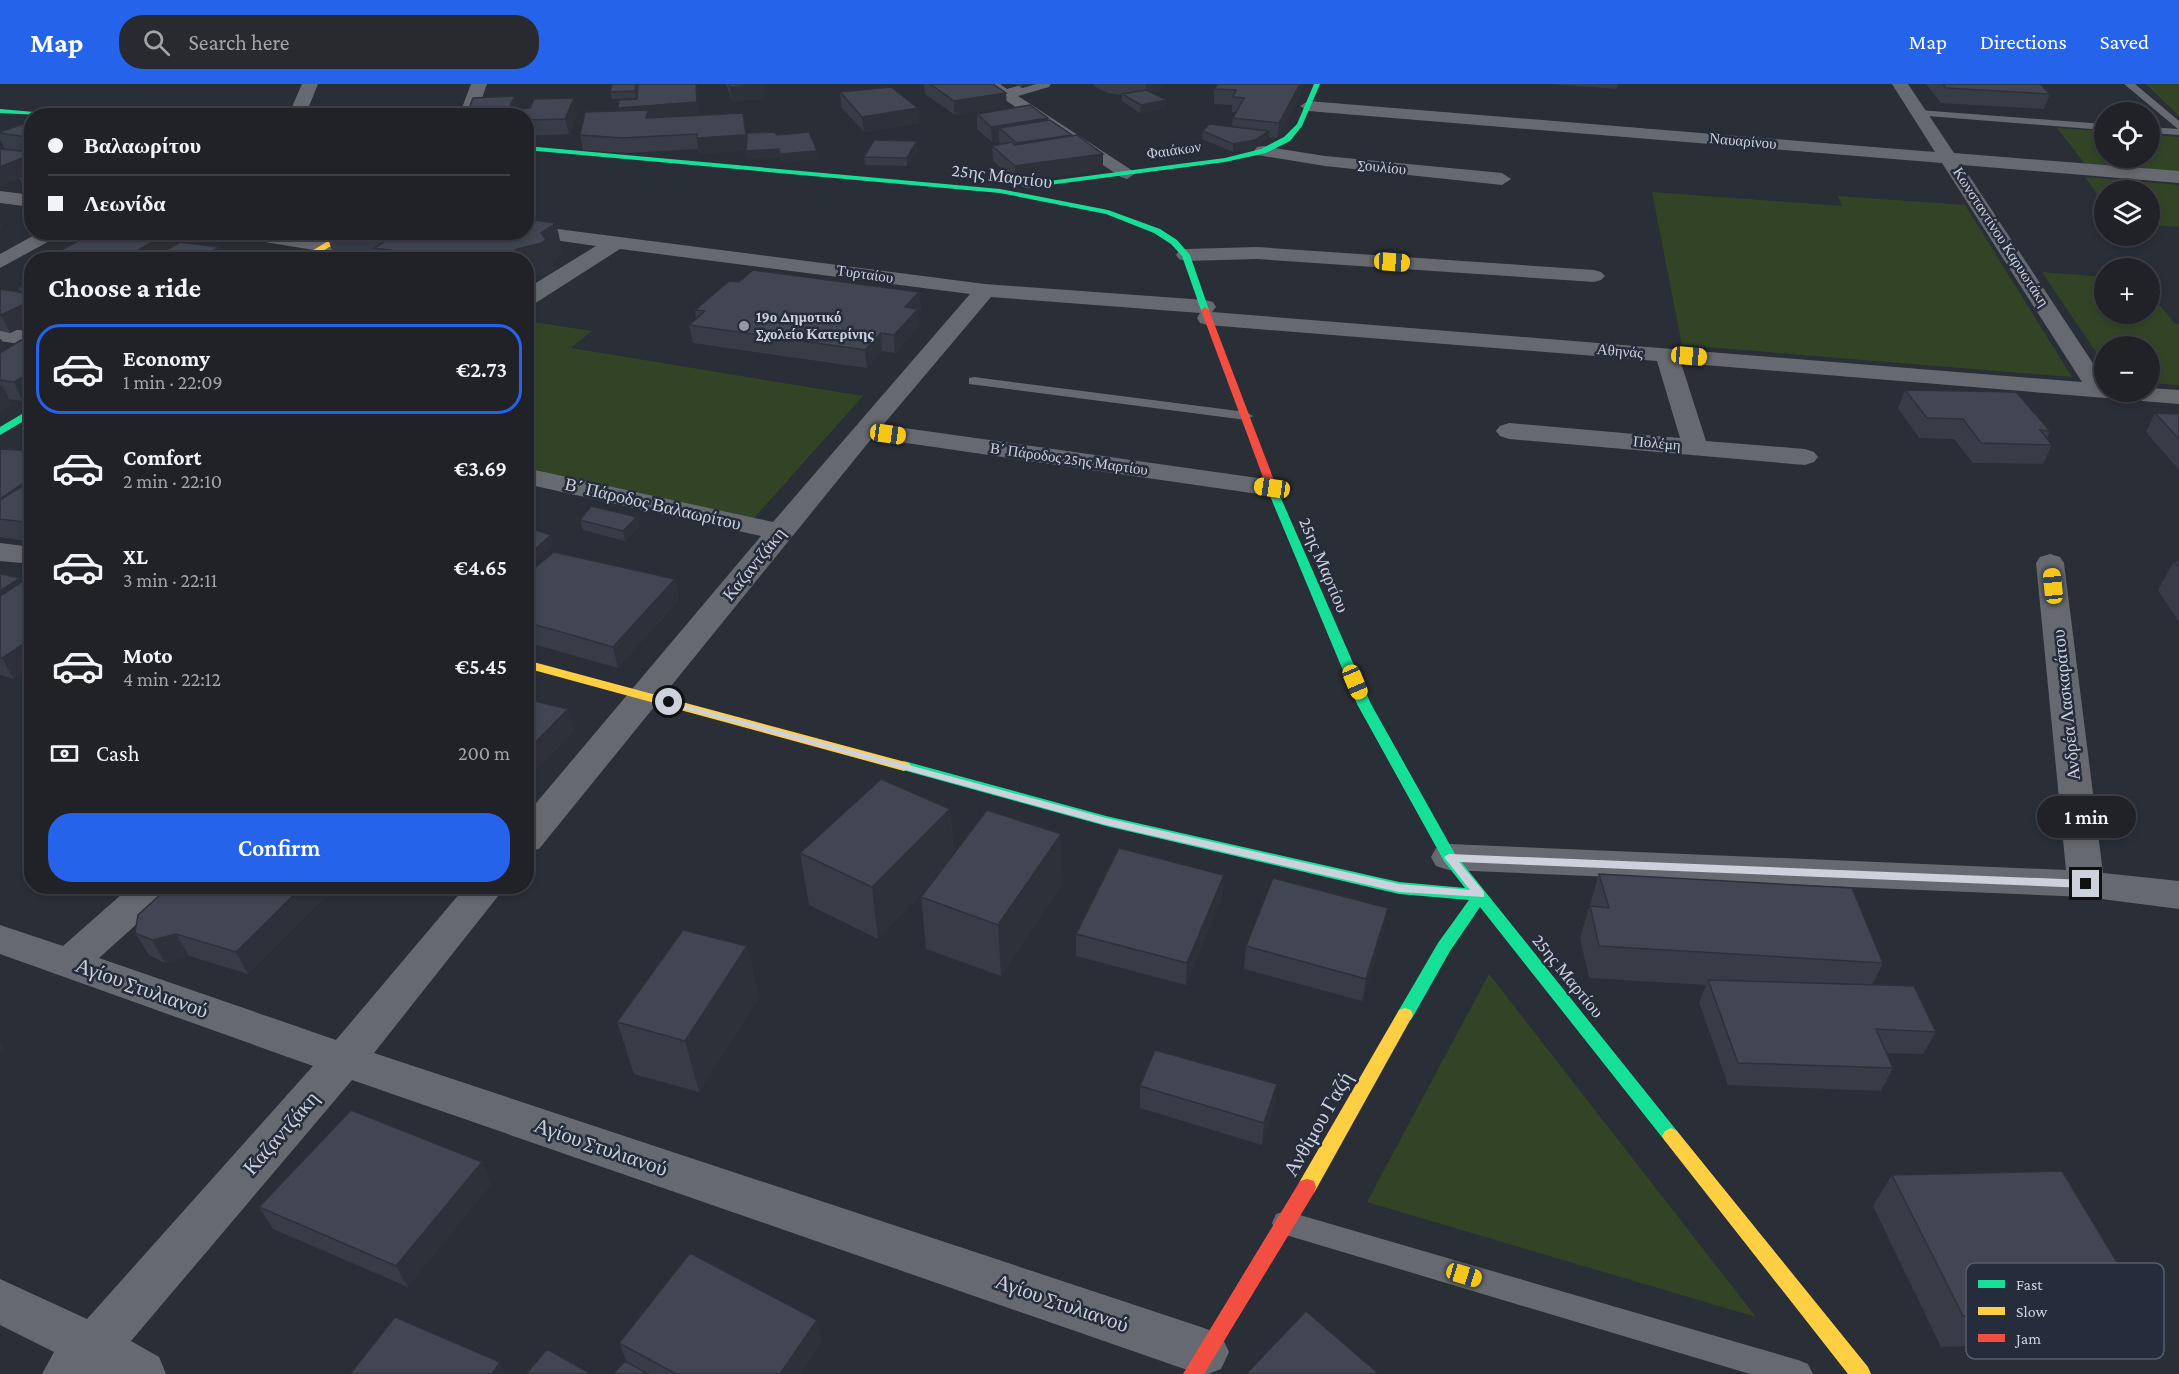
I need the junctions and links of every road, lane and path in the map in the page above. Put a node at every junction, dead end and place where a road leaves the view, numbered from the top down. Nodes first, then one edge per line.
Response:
1 (310, 84) edge
2 (479, 84) edge
3 (989, 84) edge
4 (1043, 84) edge
5 (1317, 84) edge
6 (1900, 84) edge
7 (2130, 84) edge
8 (1005, 94) junction
9 (1308, 106) junction
10 (302, 108) edge
11 (470, 108) edge
12 (0, 111) edge
13 (24, 113) edge
14 (1919, 113) junction
15 (2094, 126) edge
16 (2179, 126) edge
17 (2160, 128) edge
18 (2179, 132) edge
19 (534, 149) edge
20 (1263, 151) junction
21 (1950, 158) junction
22 (1127, 173) junction
23 (2179, 177) edge
24 (1502, 178) dead end
25 (1000, 191) junction
26 (0, 197) edge
27 (24, 200) edge
28 (534, 232) edge
29 (41, 240) edge
30 (289, 240) edge
31 (336, 240) edge
32 (617, 242) junction
33 (326, 246) junction
34 (315, 252) edge
35 (1186, 255) junction
36 (0, 262) edge
37 (1594, 276) dead end
38 (985, 290) junction
39 (534, 294) edge
40 (1206, 312) junction
41 (0, 334) edge
42 (24, 338) edge
43 (1666, 354) junction
44 (2094, 374) edge
45 (974, 381) dead end
46 (2094, 390) edge
47 (2160, 395) edge
48 (2179, 397) edge
49 (24, 416) edge
50 (1246, 416) junction
51 (866, 430) junction
52 (1509, 431) dead end
53 (0, 432) edge
54 (1695, 447) junction
55 (1805, 457) dead end
56 (534, 478) edge
57 (1272, 488) junction
58 (779, 532) junction
59 (0, 552) edge
60 (24, 555) edge
61 (2050, 563) dead end
62 (534, 666) edge
63 (646, 695) junction
64 (534, 830) edge
65 (1449, 857) junction
66 (2086, 884) junction
67 (147, 894) edge
68 (481, 894) edge
69 (1480, 895) junction
70 (2179, 895) edge
71 (0, 939) edge
72 (70, 962) junction
73 (345, 1060) junction
74 (1286, 1223) junction
75 (0, 1301) edge
76 (81, 1360) edge
77 (1198, 1363) edge
78 (141, 1374) edge
79 (1798, 1374) edge
80 (1861, 1374) edge

1 - 10 street
2 - 11 street
3 - 8 street
4 - 8 street
5 - 9 street, Φαιάκων
6 - 14 street, Κωνσταντίνου Καρυωτάκη
7 - 16 lane
8 - 22 street
9 - 20 street, Φαιάκων
9 - 21 street, Ναυαρίνου
12 - 13 street
14 - 15 lane
14 - 21 street, Κωνσταντίνου Καρυωτάκη
17 - 18 lane
19 - 25 street, 25ης Μαρτίου
20 - 22 street, Φαιάκων
20 - 24 street, Σουλίου
21 - 23 street, Ναυαρίνου
21 - 44 street, Κωνσταντίνου Καρυωτάκη
22 - 25 street, Φαιάκων
25 - 35 street, 25ης Μαρτίου
26 - 27 street
28 - 32 street, Τυρταίου
29 - 36 street
30 - 33 street
31 - 33 street
32 - 38 street, Τυρταίου
32 - 39 street
33 - 34 street
35 - 37 street
35 - 40 street, 25ης Μαρτίου
38 - 40 street, Τυρταίου
38 - 51 street, Καζαντζάκη
40 - 43 street, Αθηνάς
40 - 50 street, 25ης Μαρτίου
41 - 42 street
43 - 46 street, Αθηνάς
43 - 54 street
45 - 50 lane
47 - 48 street, Αθηνάς
49 - 53 street
50 - 57 street, 25ης Μαρτίου
51 - 57 street, Β΄ Πάροδος 25ης Μαρτίου
51 - 58 street, Καζαντζάκη
52 - 54 street, Πολέμη
54 - 55 street, Πολέμη
56 - 58 street, Β΄ Πάροδος Βαλαωρίτου
57 - 65 street, 25ης Μαρτίου
58 - 63 street, Καζαντζάκη
59 - 60 street
61 - 66 street, Ανδρέα Λασκαράτου
62 - 63 street
63 - 64 street, Καζαντζάκη
63 - 69 street
65 - 66 street
65 - 69 street, 25ης Μαρτίου
66 - 70 street
67 - 72 street
68 - 73 street, Καζαντζάκη
69 - 74 street, Ανθίμου Γαζή
69 - 80 street, 25ης Μαρτίου
71 - 72 street, Αγίου Στυλιανού
72 - 73 street, Αγίου Στυλιανού
73 - 76 street, Καζαντζάκη
73 - 77 street, Αγίου Στυλιανού
74 - 77 street, Ανθίμου Γαζή
74 - 79 lane
75 - 76 street
76 - 78 street

